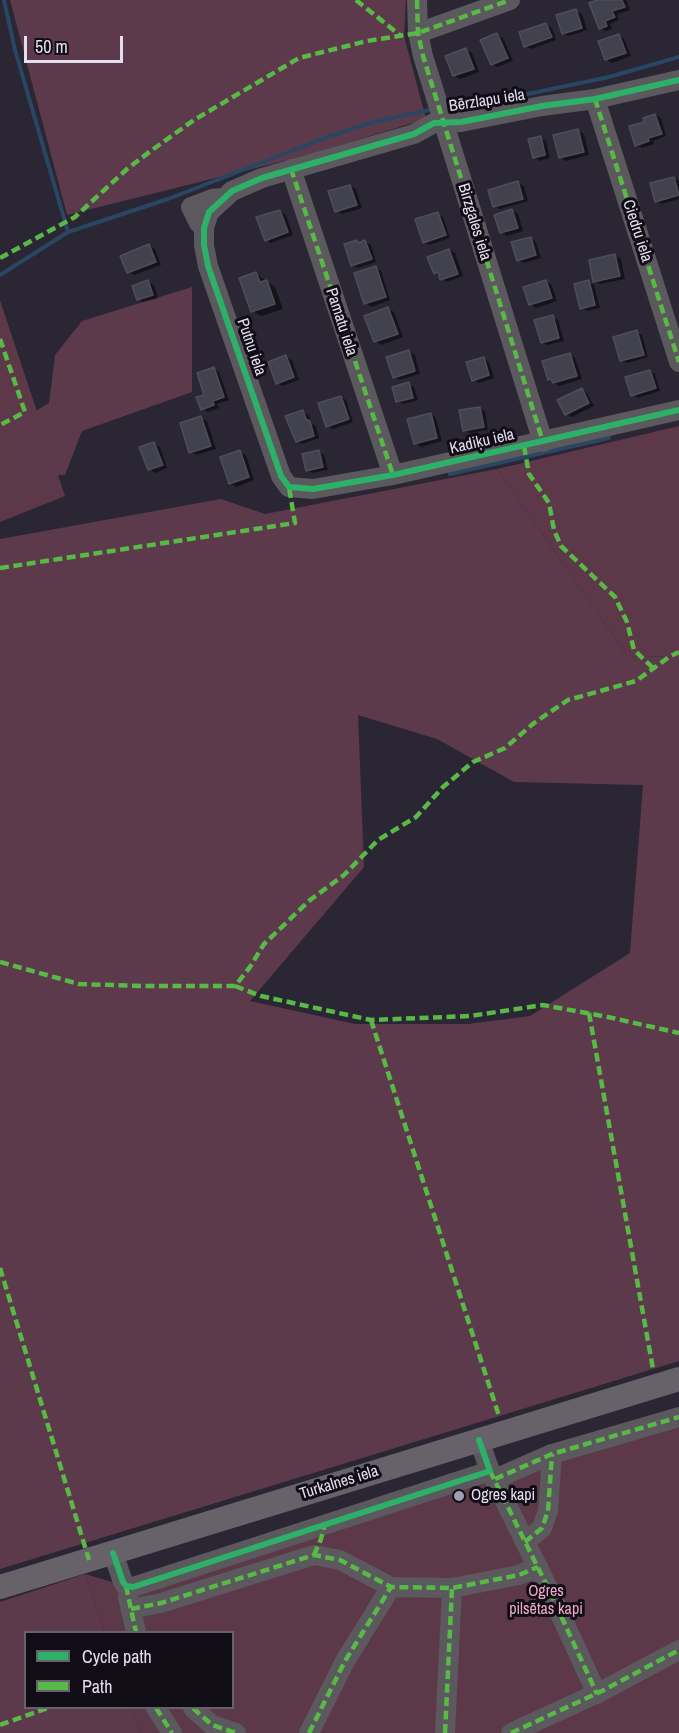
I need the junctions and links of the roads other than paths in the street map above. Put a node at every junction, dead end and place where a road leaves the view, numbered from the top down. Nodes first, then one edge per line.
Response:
1 (417, 0) edge
2 (510, 0) edge
3 (418, 33) junction
4 (679, 80) edge
5 (595, 99) junction
6 (442, 122) junction
7 (291, 169) junction
8 (212, 213) joint
9 (679, 362) edge
10 (679, 410) edge
11 (543, 442) junction
12 (393, 475) junction
13 (289, 487) joint
14 (679, 1379) edge
15 (679, 1417) edge
16 (479, 1440) junction
17 (552, 1454) junction
18 (493, 1475) junction
19 (325, 1523) junction
20 (525, 1542) junction
21 (113, 1553) junction
22 (314, 1555) junction
23 (537, 1567) junction
24 (126, 1586) junction
25 (0, 1587) edge
26 (391, 1587) junction
27 (452, 1588) junction
28 (131, 1609) junction
29 (136, 1631) edge
30 (679, 1650) edge
31 (597, 1694) junction
32 (157, 1709) edge
33 (195, 1709) edge
34 (172, 1733) edge
35 (236, 1733) edge
36 (309, 1733) edge
37 (445, 1733) edge
38 (511, 1733) edge

1 - 3 street, Birzgales iela
2 - 3 street
3 - 6 street, Birzgales iela
4 - 5 street, Bērzlapu iela
5 - 6 street, Bērzlapu iela
5 - 9 street, Ciedru iela
6 - 7 street, Bērzlapu iela
6 - 11 street, Birzgales iela
7 - 8 street, Bērzlapu iela
7 - 12 street, Pamatu iela
8 - 13 street, Putnu iela
10 - 11 street, Kadiķu iela
11 - 12 street, Kadiķu iela
12 - 13 street, Kadiķu iela
14 - 16 main road, Turkalnes iela
15 - 17 street
16 - 18 street
16 - 21 main road, Turkalnes iela
17 - 18 street
17 - 20 street
18 - 19 street
18 - 20 street
19 - 22 street
19 - 24 street
20 - 23 street
21 - 24 street
21 - 25 main road, Turkalnes iela
22 - 26 street
22 - 28 street
23 - 27 street
23 - 31 street
24 - 28 street
26 - 27 street
26 - 36 street
27 - 37 street
28 - 29 street
30 - 31 street
31 - 38 street
32 - 34 street
33 - 35 street

